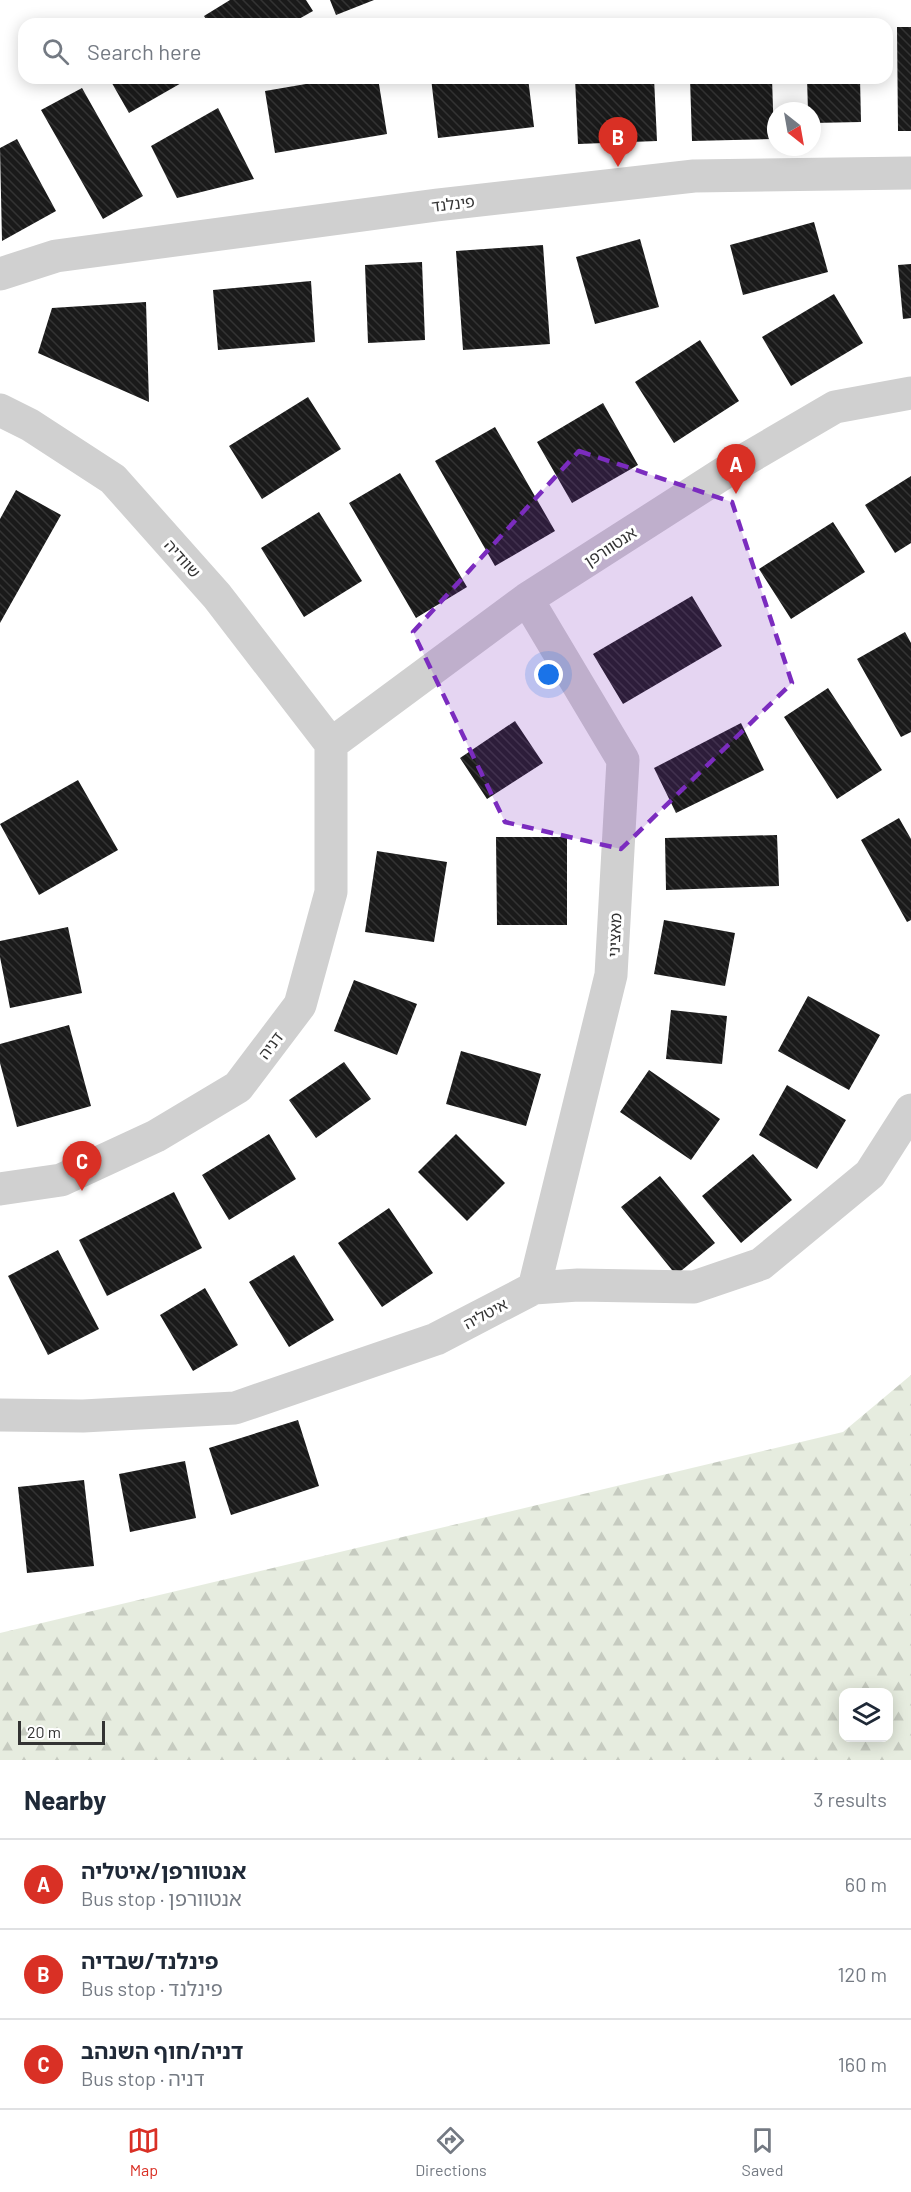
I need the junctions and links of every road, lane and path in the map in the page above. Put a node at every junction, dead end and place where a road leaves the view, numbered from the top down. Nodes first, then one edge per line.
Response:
1 (911, 173) edge
2 (0, 274) edge
3 (911, 393) edge
4 (0, 410) edge
5 (527, 598) junction
6 (331, 744) junction
7 (911, 1110) edge
8 (0, 1190) edge
9 (534, 1288) junction
10 (0, 1415) edge

1 - 2 street, פינלנד
3 - 5 street, אנטוורפן
4 - 6 street, שוודיה
5 - 6 street, אנטוורפן
5 - 9 street, מאציני
6 - 8 street, דניה
7 - 9 street, איטליה
9 - 10 street, איטליה

